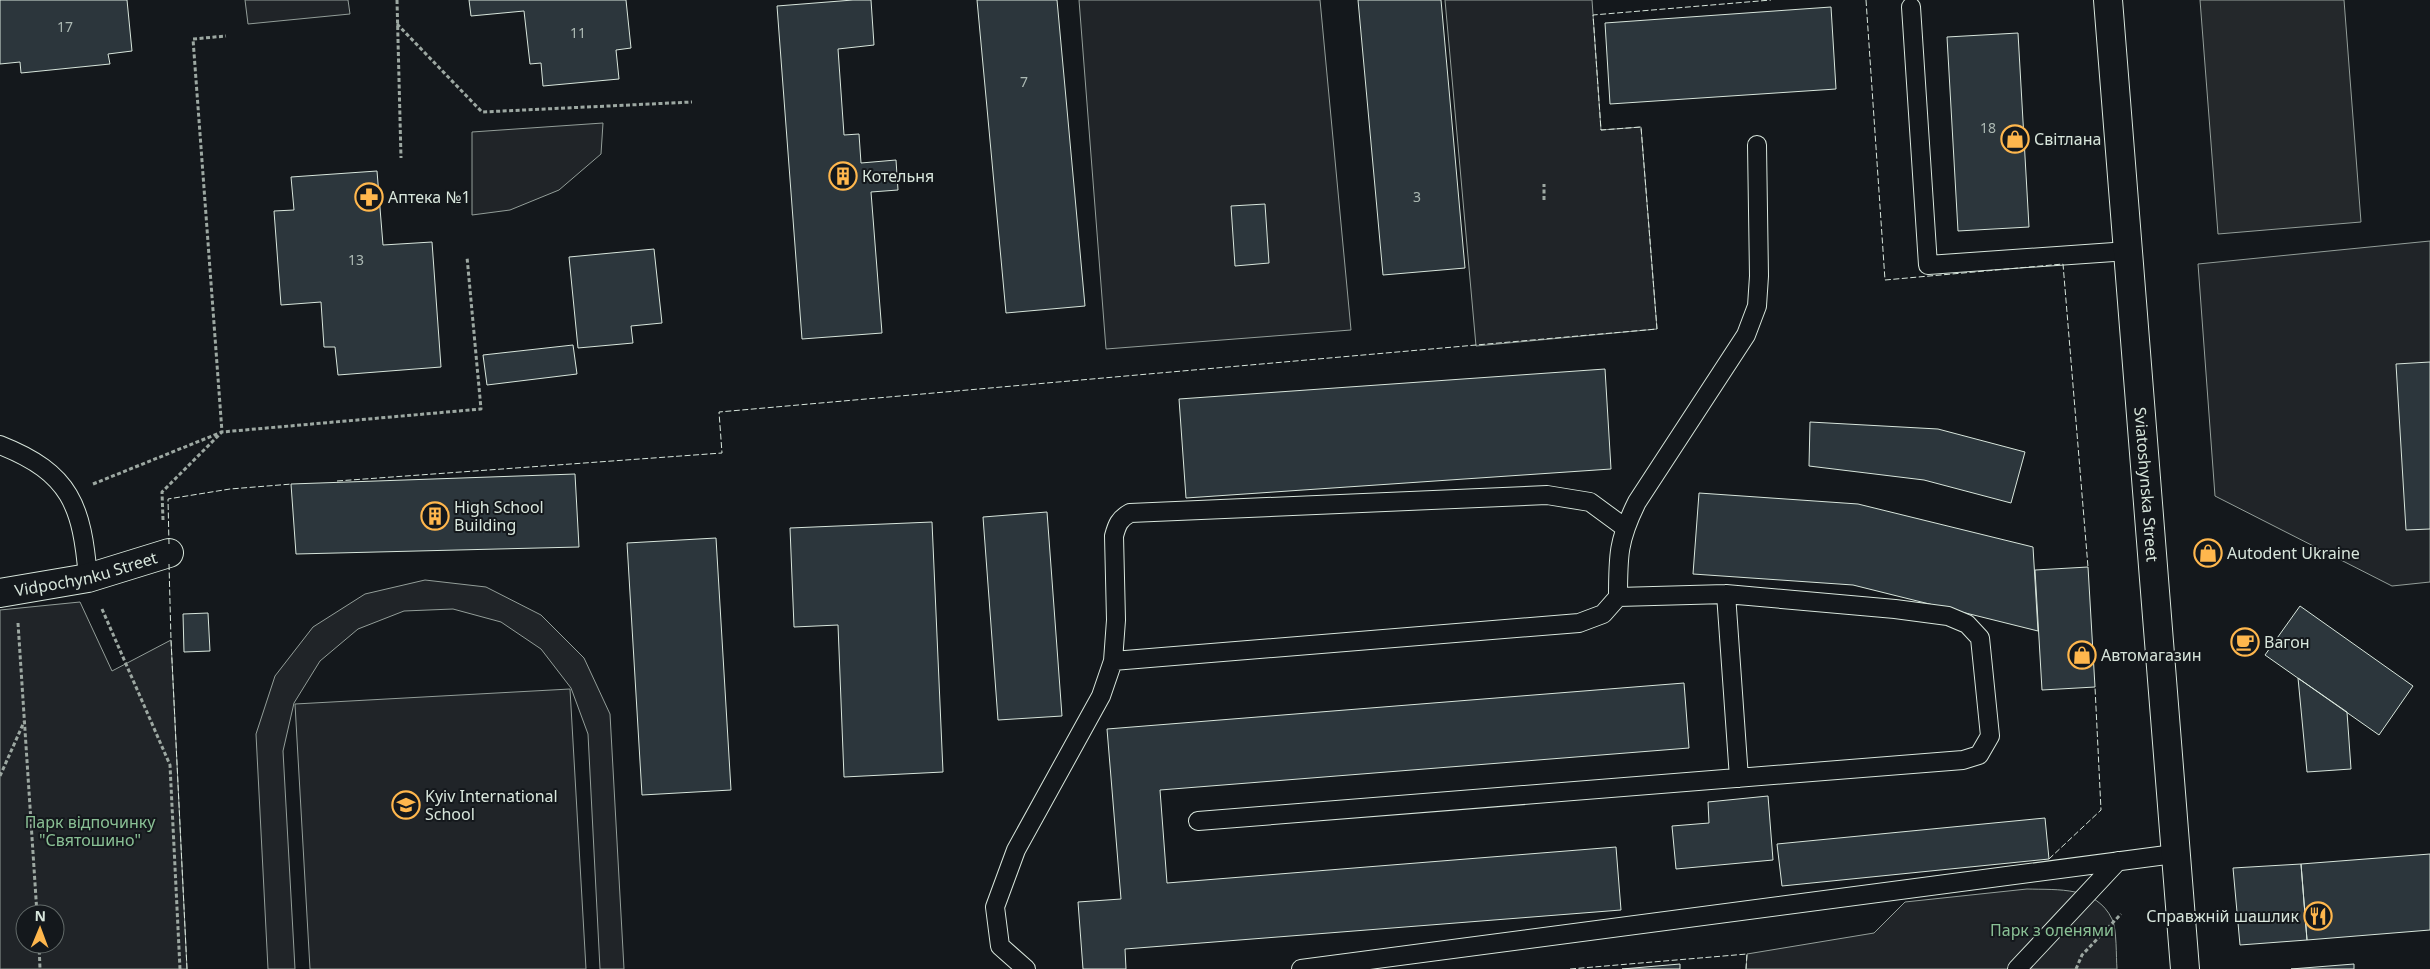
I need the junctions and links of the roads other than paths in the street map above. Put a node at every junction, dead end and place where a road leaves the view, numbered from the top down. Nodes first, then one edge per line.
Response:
1 (2108, 0) edge
2 (1911, 7) dead end
3 (1757, 145) dead end
4 (2128, 251) junction
5 (0, 445) edge
6 (1624, 527) junction
7 (166, 553) road end
8 (88, 578) junction
9 (8, 592) edge
10 (1726, 594) junction
11 (1618, 597) junction
12 (1113, 661) junction
13 (1739, 778) junction
14 (1198, 821) dead end
15 (2174, 854) junction
16 (2118, 861) junction
17 (1026, 969) edge
18 (1301, 969) edge
19 (2018, 969) edge
20 (2185, 969) edge

1 - 4 main road, Sviatoshynska Street
2 - 4 lane
3 - 6 lane
4 - 15 main road, Sviatoshynska Street
5 - 8 lane
6 - 11 lane
6 - 12 lane
7 - 8 main road, Vidpochynku Street
8 - 9 main road, Vidpochynku Street
10 - 11 lane
10 - 13 lane
10 - 13 lane
11 - 12 lane
12 - 17 lane
13 - 14 lane
15 - 16 lane
15 - 20 main road, Sviatoshynska Street
16 - 18 lane
16 - 19 lane

